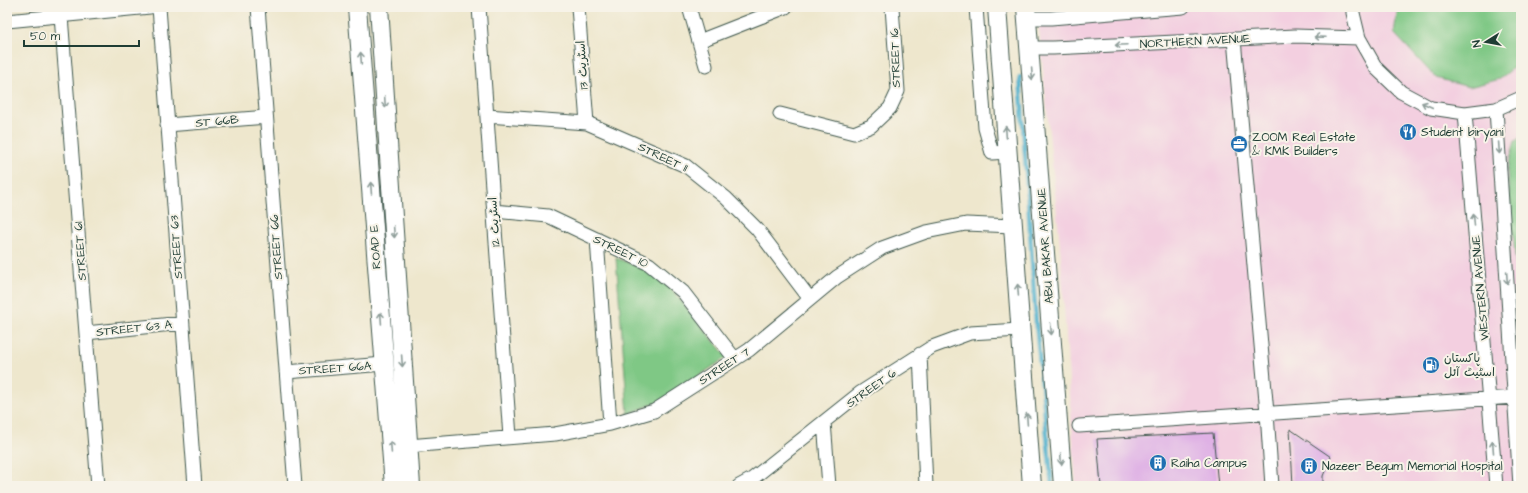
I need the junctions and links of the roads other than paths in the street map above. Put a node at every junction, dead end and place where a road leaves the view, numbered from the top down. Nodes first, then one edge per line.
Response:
1 (150, 7) edge
2 (159, 7) edge
3 (258, 7) edge
4 (357, 7) edge
5 (379, 7) edge
6 (479, 7) edge
7 (578, 7) edge
8 (689, 7) edge
9 (786, 7) edge
10 (892, 7) edge
11 (976, 7) edge
12 (997, 7) edge
13 (1183, 7) edge
14 (1353, 7) edge
15 (1026, 13) edge
16 (61, 16) junction
17 (7, 21) edge
18 (1359, 38) junction
19 (1234, 39) junction
20 (699, 41) junction
21 (1030, 48) junction
22 (706, 66) dead end
23 (1521, 98) edge
24 (1496, 110) junction
25 (1465, 113) junction
26 (780, 114) dead end
27 (487, 116) junction
28 (266, 117) junction
29 (587, 123) junction
30 (167, 125) junction
31 (1008, 152) junction
32 (494, 211) junction
33 (1013, 226) junction
34 (597, 239) junction
35 (810, 299) junction
36 (182, 323) junction
37 (1020, 330) junction
38 (86, 333) junction
39 (920, 354) junction
40 (735, 359) junction
41 (384, 364) junction
42 (286, 372) junction
43 (1515, 397) junction
44 (1489, 399) junction
45 (1267, 413) junction
46 (824, 422) junction
47 (610, 424) junction
48 (1080, 426) dead end
49 (510, 437) junction
50 (408, 446) junction
51 (98, 486) edge
52 (195, 486) edge
53 (295, 486) edge
54 (394, 486) edge
55 (411, 486) edge
56 (739, 486) edge
57 (829, 486) edge
58 (926, 486) edge
59 (1032, 486) edge
60 (1064, 486) edge
61 (1272, 486) edge
62 (1496, 486) edge
63 (1520, 486) edge

1 - 16 street
2 - 30 street, STREET 63
3 - 28 street, STREET 66
41 -> 4 street, ROAD E
5 -> 50 street, ROAD E
6 - 27 street, اسٹریٹ 12
7 - 29 street, اسٹریٹ 13
8 - 20 street
9 - 20 street
10 - 26 street, STREET 16
11 - 31 street
31 -> 12 street
13 - 15 street
14 - 18 street
15 - 21 street, ABU BAKAR AVENUE
16 - 17 street
16 - 38 street, STREET 61
18 -> 19 street, NORTHERN AVENUE
25 -> 18 street
19 -> 21 street, NORTHERN AVENUE
19 - 45 street
20 - 22 street
21 -> 60 street, ABU BAKAR AVENUE
23 - 24 street
24 - 25 street
24 -> 43 street
44 -> 25 street, WESTERN AVENUE
27 - 29 street, STREET 11
27 - 32 street, اسٹریٹ 12
28 - 30 street, ST 66B
28 - 42 street, STREET 66
29 - 35 street, STREET 11
30 - 36 street, STREET 63
31 - 33 street
32 - 34 street, STREET 10
32 - 49 street, اسٹریٹ 12
33 - 35 street, STREET 7
37 -> 33 street
34 - 40 street, STREET 10
34 - 47 street
35 - 40 street, STREET 7
36 - 38 street, STREET 63 A
36 - 52 street, STREET 63
37 - 39 street, STREET 6
59 -> 37 street
38 - 51 street, STREET 61
39 - 46 street, STREET 6
39 - 58 street
40 - 47 street, STREET 7
41 - 42 street, STREET 66A
54 -> 41 street, ROAD E
42 - 53 street, STREET 66
43 - 44 street
43 - 63 street
44 - 45 street
62 -> 44 street, WESTERN AVENUE
45 - 48 street
45 - 61 street
46 - 56 street, STREET 6
46 - 57 street
47 - 49 street, STREET 7
49 - 50 street, STREET 7
50 - 55 street, ROAD E

